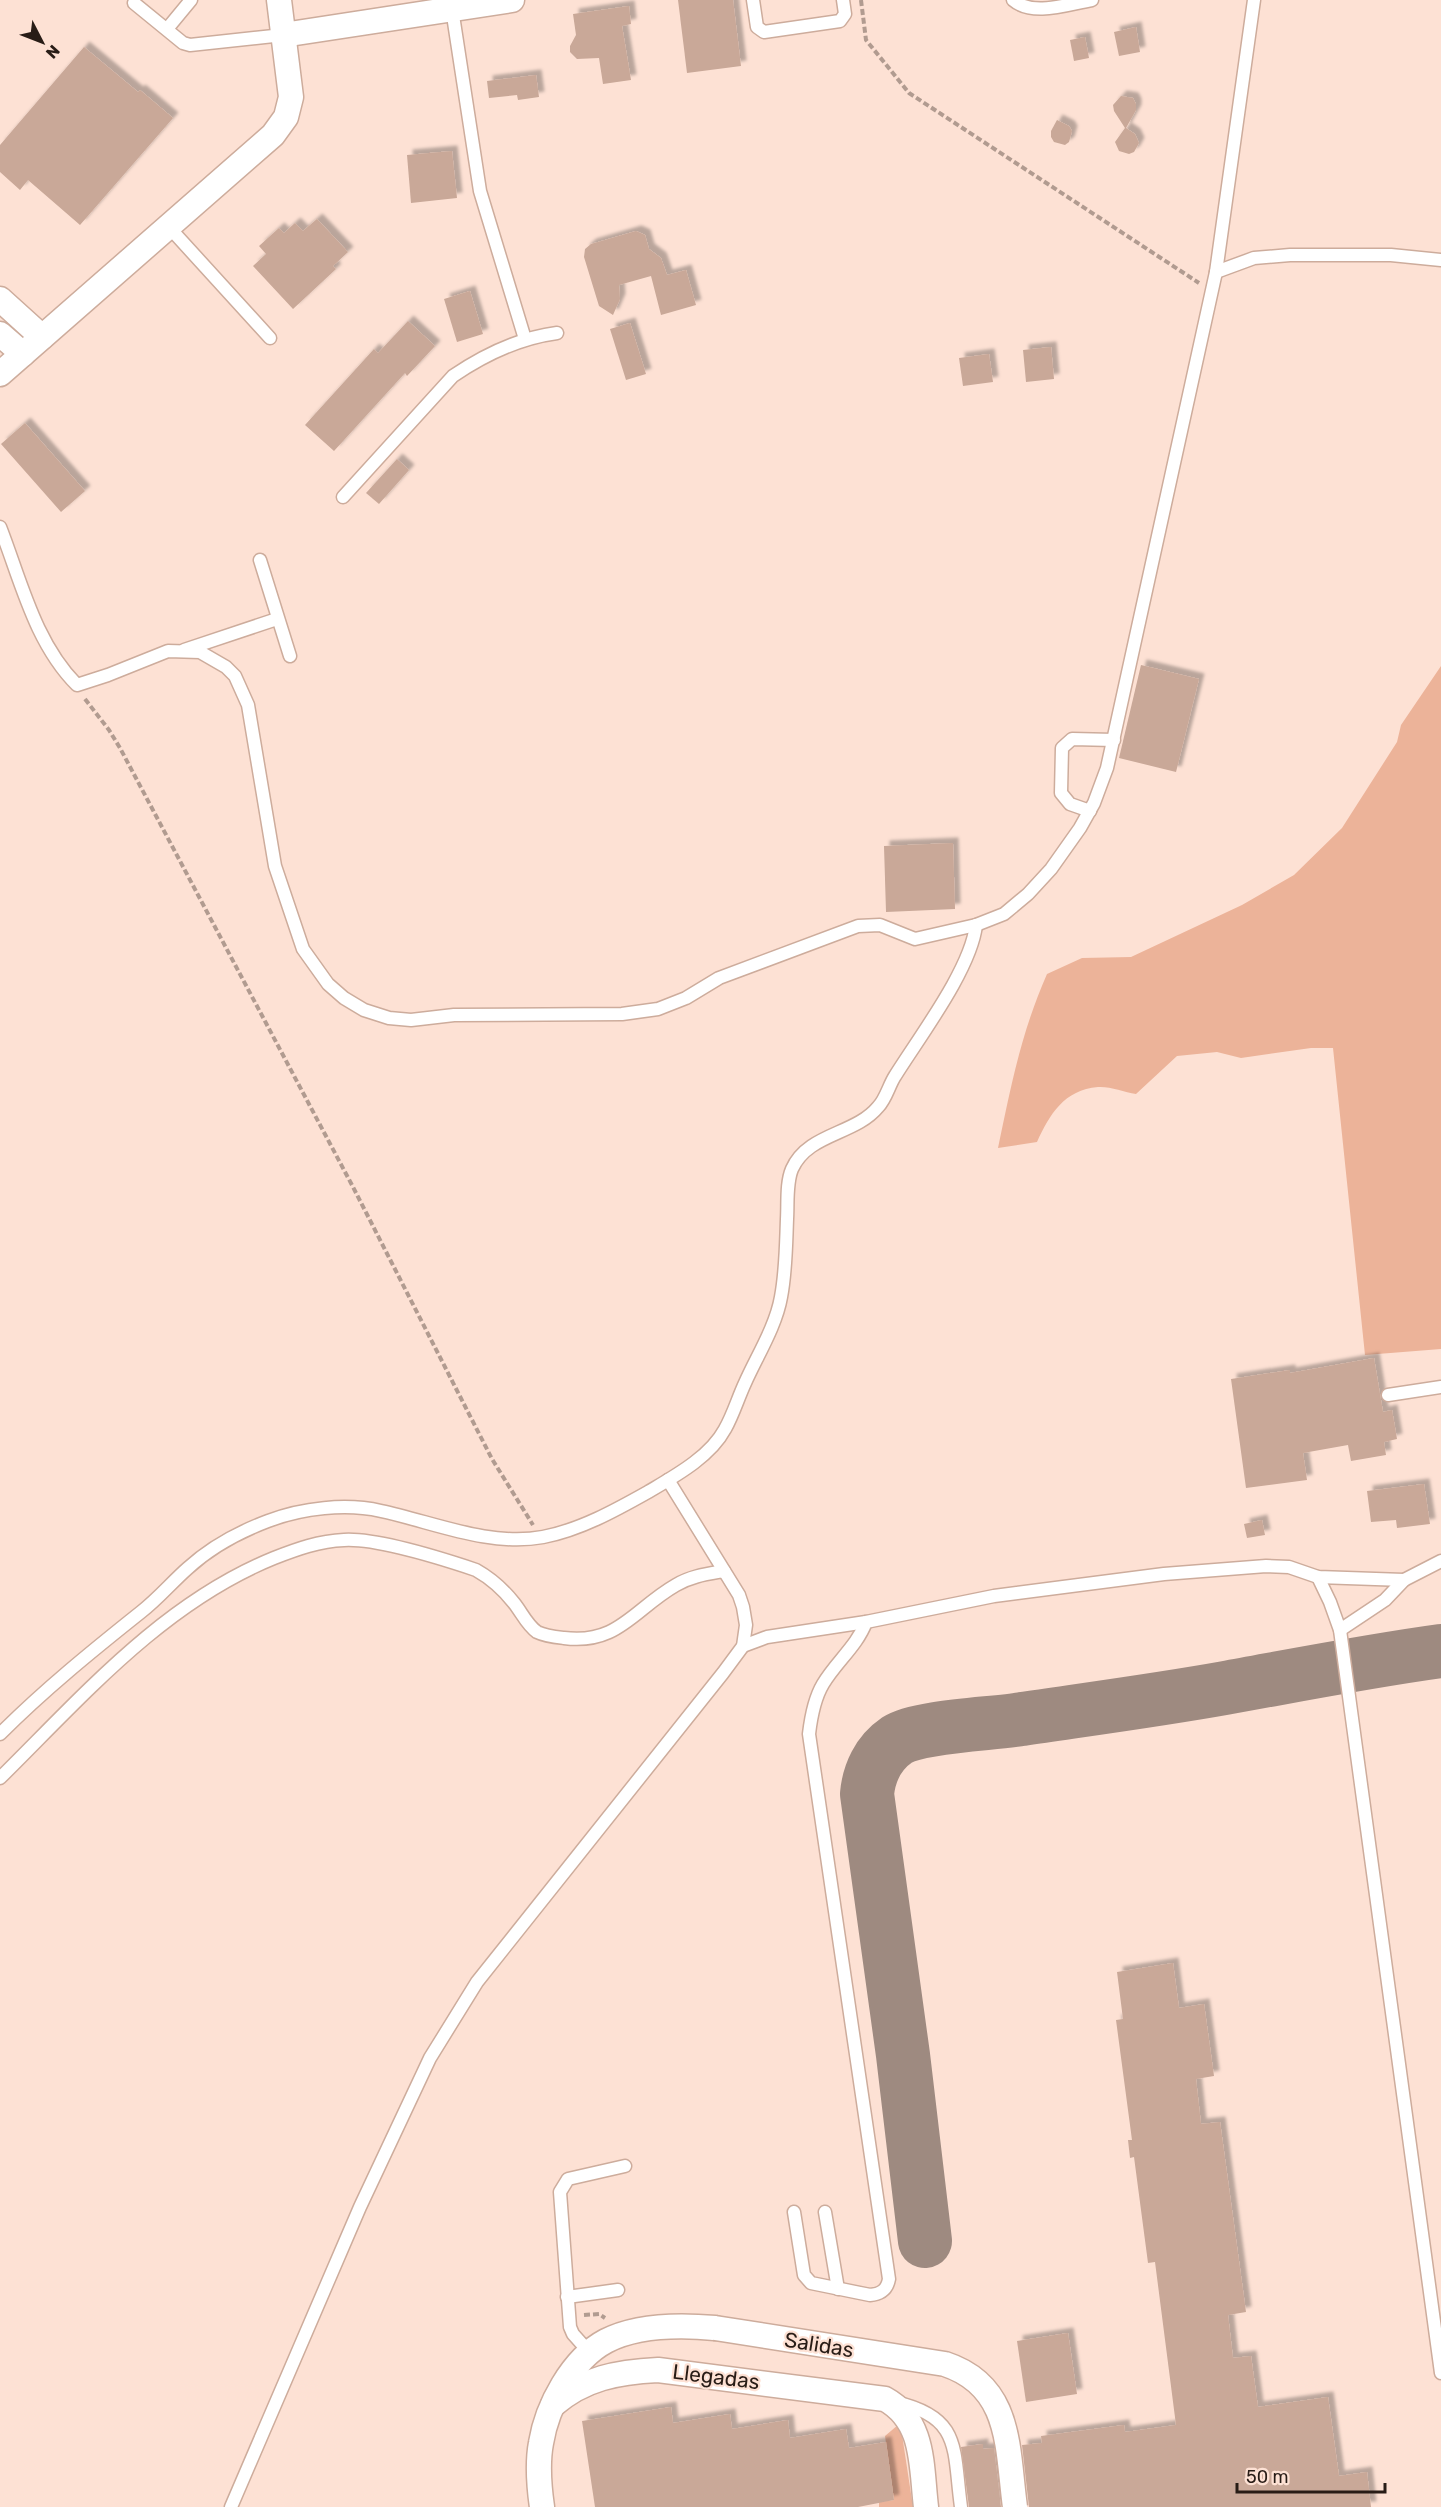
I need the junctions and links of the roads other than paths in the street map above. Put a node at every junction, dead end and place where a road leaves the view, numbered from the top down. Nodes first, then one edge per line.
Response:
1 (191, 0) edge
2 (279, 0) edge
3 (512, 0) edge
4 (753, 0) edge
5 (843, 0) edge
6 (1013, 0) edge
7 (1092, 0) edge
8 (1254, 0) edge
9 (134, 3) dead end
10 (452, 9) junction
11 (167, 29) junction
12 (283, 35) junction
13 (168, 226) junction
14 (1441, 260) edge
15 (1216, 272) junction
16 (0, 299) edge
17 (557, 333) dead end
18 (0, 334) edge
19 (42, 337) junction
20 (270, 338) dead end
21 (525, 339) junction
22 (23, 354) junction
23 (0, 374) edge
24 (343, 496) dead end
25 (0, 527) edge
26 (260, 560) dead end
27 (277, 618) junction
28 (183, 650) junction
29 (290, 656) dead end
30 (1114, 740) junction
31 (1090, 811) junction
32 (976, 926) junction
33 (1441, 1387) edge
34 (1388, 1395) dead end
35 (668, 1480) junction
36 (1441, 1561) edge
37 (724, 1571) junction
38 (1318, 1577) junction
39 (1404, 1580) junction
40 (866, 1622) junction
41 (1340, 1630) junction
42 (743, 1646) junction
43 (0, 1734) edge
44 (0, 1778) edge
45 (625, 2166) dead end
46 (794, 2212) dead end
47 (825, 2212) dead end
48 (838, 2289) junction
49 (618, 2290) dead end
50 (567, 2298) junction
51 (590, 2353) junction
52 (1441, 2373) edge
53 (885, 2399) junction
54 (554, 2405) junction
55 (231, 2507) edge
56 (542, 2507) edge
57 (926, 2507) edge
58 (961, 2507) edge
59 (1015, 2507) edge

1 - 11 lane
2 - 12 street
3 - 10 street
4 - 5 lane
6 - 7 lane
8 - 15 lane
9 - 11 lane
10 - 12 street
10 - 21 lane
11 - 12 lane
12 - 13 street
13 - 19 street
13 - 20 lane
14 - 15 lane
15 - 30 lane
16 - 19 street
17 - 21 lane
18 - 22 street
19 - 22 street
21 - 24 lane
22 - 23 street
25 - 28 lane
26 - 27 lane
27 - 28 lane
27 - 29 lane
28 - 32 lane
30 - 31 lane
30 - 31 lane
31 - 32 lane
32 - 35 lane
33 - 34 lane
35 - 37 lane
35 - 43 lane
36 - 39 lane
37 - 42 lane
37 - 44 lane
38 - 39 lane
38 - 40 lane
38 - 41 lane
39 - 41 lane
40 - 42 lane
40 - 48 lane
41 - 52 lane
42 - 55 lane
45 - 50 lane
46 - 48 lane
47 - 48 lane
49 - 50 lane
50 - 51 lane
51 - 54 street, Salidas
51 - 59 street, Salidas, bridge
53 - 54 street, Llegadas
53 - 57 street
53 - 58 lane, Llegadas
54 - 56 street, Salidas

